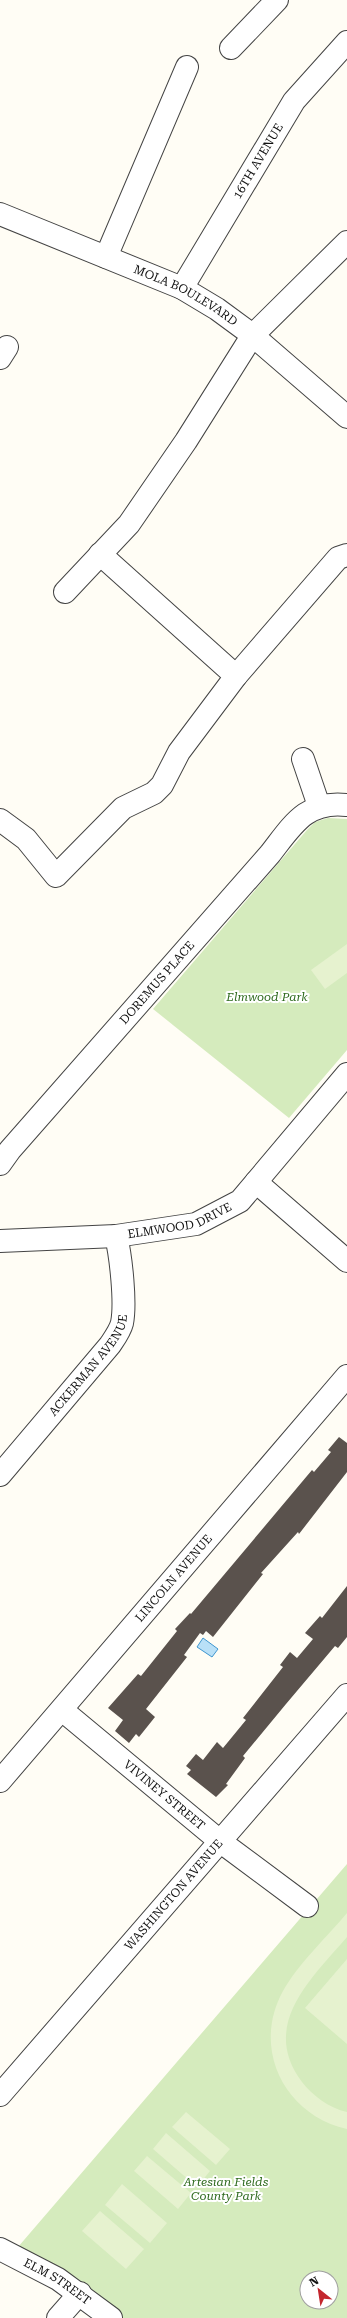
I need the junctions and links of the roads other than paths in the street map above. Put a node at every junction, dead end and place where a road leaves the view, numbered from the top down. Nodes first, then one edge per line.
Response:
1 (277, 0) edge
2 (347, 42) edge
3 (231, 48) dead end
4 (187, 67) dead end
5 (0, 214) edge
6 (347, 242) edge
7 (106, 257) junction
8 (182, 288) junction
9 (252, 336) junction
10 (347, 417) edge
11 (100, 554) junction
12 (347, 554) edge
13 (65, 592) dead end
14 (236, 676) junction
15 (303, 759) dead end
16 (347, 805) edge
17 (318, 806) junction
18 (0, 820) edge
19 (347, 1074) edge
20 (0, 1164) edge
21 (256, 1182) junction
22 (116, 1236) junction
23 (0, 1240) edge
24 (347, 1261) edge
25 (347, 1376) edge
26 (0, 1475) edge
27 (347, 1695) edge
28 (62, 1710) junction
29 (0, 1781) edge
30 (221, 1842) junction
31 (307, 1906) dead end
32 (0, 2095) edge
33 (0, 2249) edge
34 (80, 2293) junction
35 (58, 2318) edge
36 (111, 2318) edge

1 - 3 street
2 - 8 street, 16TH AVENUE
4 - 7 street
5 - 7 street, MOLA BOULEVARD
6 - 9 street
7 - 8 street, MOLA BOULEVARD
8 - 9 street, MOLA BOULEVARD
9 - 10 street, MOLA BOULEVARD
9 - 11 street
11 - 13 street
11 - 14 street
12 - 14 street
14 - 18 street
15 - 17 street
16 - 17 street, DOREMUS PLACE
17 - 20 street, DOREMUS PLACE
19 - 21 street, ELMWOOD DRIVE
21 - 22 street, ELMWOOD DRIVE
21 - 24 street
22 - 23 street, ELMWOOD DRIVE
22 - 26 street, ACKERMAN AVENUE
25 - 28 street, LINCOLN AVENUE
27 - 30 street, WASHINGTON AVENUE
28 - 29 street, LINCOLN AVENUE
28 - 30 street, VIVINEY STREET
30 - 31 street, VIVINEY STREET
30 - 32 street, WASHINGTON AVENUE
33 - 34 street, ELM STREET
34 - 35 street
34 - 36 street, ELM STREET

